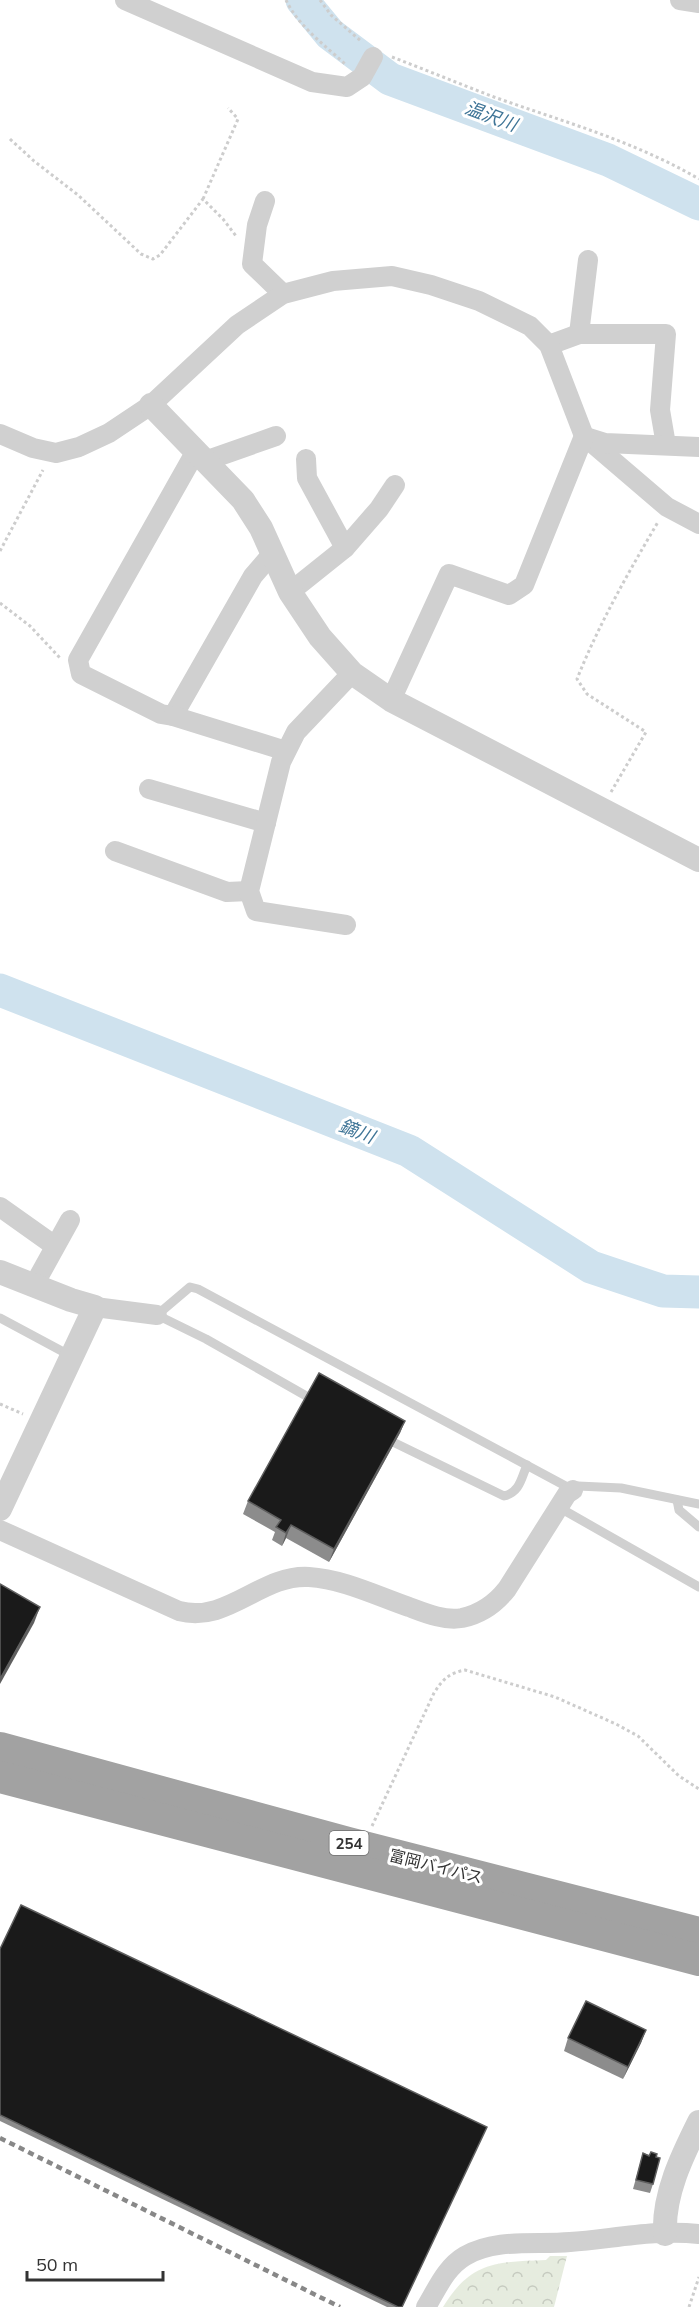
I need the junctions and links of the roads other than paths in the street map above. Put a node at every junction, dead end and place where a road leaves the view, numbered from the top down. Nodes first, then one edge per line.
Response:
1 (125, 0) edge
2 (680, 0) edge
3 (699, 3) edge
4 (375, 54) road end
5 (265, 201) dead end
6 (588, 260) dead end
7 (283, 294) junction
8 (579, 334) junction
9 (549, 345) junction
10 (151, 405) junction
11 (0, 434) edge
12 (276, 436) dead end
13 (584, 436) junction
14 (666, 445) junction
15 (699, 447) edge
16 (201, 456) junction
17 (306, 459) dead end
18 (395, 485) dead end
19 (699, 524) edge
20 (345, 548) junction
21 (272, 554) junction
22 (290, 592) junction
23 (352, 673) junction
24 (390, 700) junction
25 (173, 716) junction
26 (286, 751) junction
27 (149, 789) dead end
28 (266, 824) junction
29 (115, 851) dead end
30 (699, 860) edge
31 (249, 891) junction
32 (346, 926) dead end
33 (0, 1207) edge
34 (70, 1220) dead end
35 (55, 1246) junction
36 (0, 1272) edge
37 (34, 1285) junction
38 (95, 1307) junction
39 (156, 1315) junction
40 (0, 1318) edge
41 (71, 1356) junction
42 (308, 1397) edge
43 (395, 1443) edge
44 (527, 1465) junction
45 (573, 1490) junction
46 (677, 1500) junction
47 (699, 1504) edge
48 (560, 1508) junction
49 (0, 1509) edge
50 (699, 1527) edge
51 (0, 1530) edge
52 (699, 1587) edge
53 (0, 1748) edge
54 (0, 1777) edge
55 (699, 1933) edge
56 (699, 1960) edge
57 (699, 2122) edge
58 (665, 2234) junction
59 (699, 2234) edge
60 (426, 2307) edge

1 - 4 street
2 - 3 street
5 - 7 street
6 - 8 street
7 - 9 street
7 - 10 street
8 - 9 street
8 - 14 street
9 - 13 street
10 - 11 street
10 - 16 street
12 - 16 street
13 - 14 street
13 - 19 street
13 - 24 street
14 - 15 street
16 - 21 street
16 - 25 street
17 - 20 street
18 - 20 street
20 - 22 street
21 - 22 street
21 - 25 street
22 - 23 street
23 - 24 street
23 - 26 street
24 - 30 street
25 - 26 street
26 - 28 street
27 - 28 street
28 - 31 street
29 - 31 street
31 - 32 street
33 - 35 street
34 - 35 street
35 - 37 street
36 - 37 street
37 - 38 street
38 - 39 street
38 - 41 street
39 - 42 lane
39 - 44 lane
40 - 41 lane
41 - 49 street
43 - 44 lane
44 - 45 lane
45 - 46 lane
45 - 48 street
46 - 47 lane
46 - 50 lane
48 - 51 street
48 - 52 lane
53 - 55 highway, 富岡バイパス / 254
54 - 56 highway, 富岡バイパス / 254
57 - 58 street
58 - 59 street
58 - 60 street

